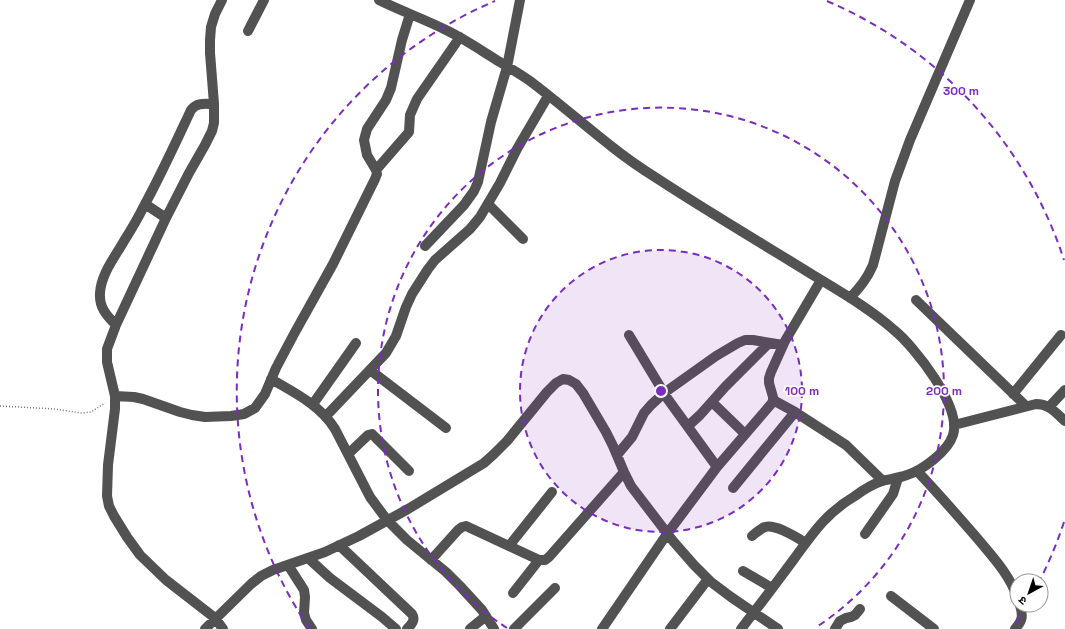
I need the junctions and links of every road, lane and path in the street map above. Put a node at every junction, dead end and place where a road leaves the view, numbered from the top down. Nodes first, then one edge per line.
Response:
1 (222, 0) edge
2 (264, 0) edge
3 (379, 0) edge
4 (520, 0) edge
5 (970, 0) edge
6 (410, 14) junction
7 (248, 31) dead end
8 (460, 37) junction
9 (508, 67) junction
10 (548, 96) junction
11 (214, 104) junction
12 (376, 170) junction
13 (145, 204) junction
14 (488, 204) junction
15 (166, 218) junction
16 (523, 239) dead end
17 (425, 246) dead end
18 (821, 280) junction
19 (850, 298) junction
20 (916, 300) dead end
21 (116, 325) junction
22 (629, 335) dead end
23 (1061, 335) dead end
24 (356, 343) dead end
25 (770, 343) junction
26 (783, 346) junction
27 (370, 370) junction
28 (271, 379) junction
29 (1065, 390) edge
30 (664, 393) junction
31 (1013, 394) junction
32 (115, 396) junction
33 (773, 400) junction
34 (712, 402) junction
35 (313, 404) junction
36 (0, 406) edge
37 (1026, 406) junction
38 (1049, 407) junction
39 (796, 412) junction
40 (326, 416) junction
41 (1065, 421) edge
42 (954, 425) junction
43 (688, 426) junction
44 (446, 428) dead end
45 (745, 434) junction
46 (348, 454) junction
47 (617, 455) junction
48 (717, 467) junction
49 (409, 471) dead end
50 (624, 472) junction
51 (917, 472) junction
52 (898, 478) junction
53 (883, 481) junction
54 (734, 488) dead end
55 (552, 492) dead end
56 (387, 520) junction
57 (667, 534) junction
58 (865, 534) dead end
59 (752, 536) dead end
60 (806, 543) junction
61 (339, 546) junction
62 (510, 546) junction
63 (308, 558) junction
64 (431, 560) junction
65 (539, 560) junction
66 (288, 565) junction
67 (743, 570) dead end
68 (708, 579) junction
69 (1009, 581) edge
70 (555, 588) dead end
71 (772, 588) junction
72 (513, 593) dead end
73 (891, 596) dead end
74 (860, 609) dead end
75 (754, 613) junction
76 (1022, 613) edge
77 (486, 616) junction
78 (215, 618) junction
79 (607, 627) edge
80 (205, 629) edge
81 (223, 629) edge
82 (312, 629) edge
83 (396, 629) edge
84 (407, 629) edge
85 (470, 629) edge
86 (494, 629) edge
87 (514, 629) edge
88 (670, 629) edge
89 (740, 629) edge
90 (778, 629) edge
91 (835, 629) edge
92 (934, 629) edge
93 (1015, 629) edge

1 - 11 street
2 - 7 street
3 - 6 street
4 - 9 street
5 - 19 street
6 - 8 street
6 - 12 street
8 - 9 street
8 - 12 street
9 - 10 street
9 - 17 street
10 - 14 street
10 - 18 street
11 - 13 street
11 - 15 street
12 - 28 street
13 - 15 street
13 - 21 street
14 - 16 street
14 - 27 street
15 - 21 street
18 - 19 street
18 - 26 street
19 - 42 street
20 - 31 street
21 - 32 street
22 - 30 street
23 - 31 street
24 - 35 street
25 - 26 street
25 - 30 street
25 - 34 street
26 - 33 street
27 - 40 street
27 - 44 street
28 - 32 street
28 - 35 street
29 - 38 street
30 - 43 street
30 - 47 street
31 - 37 street
32 - 36 path
32 - 78 street
33 - 39 street
33 - 45 street
34 - 43 street
34 - 45 street
35 - 40 street
37 - 38 street
37 - 42 street
38 - 41 street
39 - 53 street
39 - 54 street
40 - 46 street
42 - 51 street
43 - 48 street
45 - 48 street
46 - 49 street
46 - 56 street
47 - 50 street
47 - 56 street
48 - 57 street
50 - 57 street
50 - 65 street
51 - 52 street
51 - 69 street
52 - 53 street
52 - 58 street
53 - 60 street
55 - 62 street
56 - 61 street
56 - 64 street
57 - 68 street
57 - 79 street
59 - 60 street
60 - 71 street
61 - 63 street
61 - 84 street
62 - 64 street
62 - 65 street
63 - 66 street
63 - 83 street
64 - 77 street
65 - 72 street
66 - 78 street
66 - 82 street
67 - 71 street
68 - 75 street
68 - 88 street
70 - 87 street
71 - 75 street
73 - 92 street
74 - 91 street
75 - 89 street
75 - 90 street
76 - 93 street
77 - 85 street
77 - 86 street
78 - 80 street
78 - 81 street

